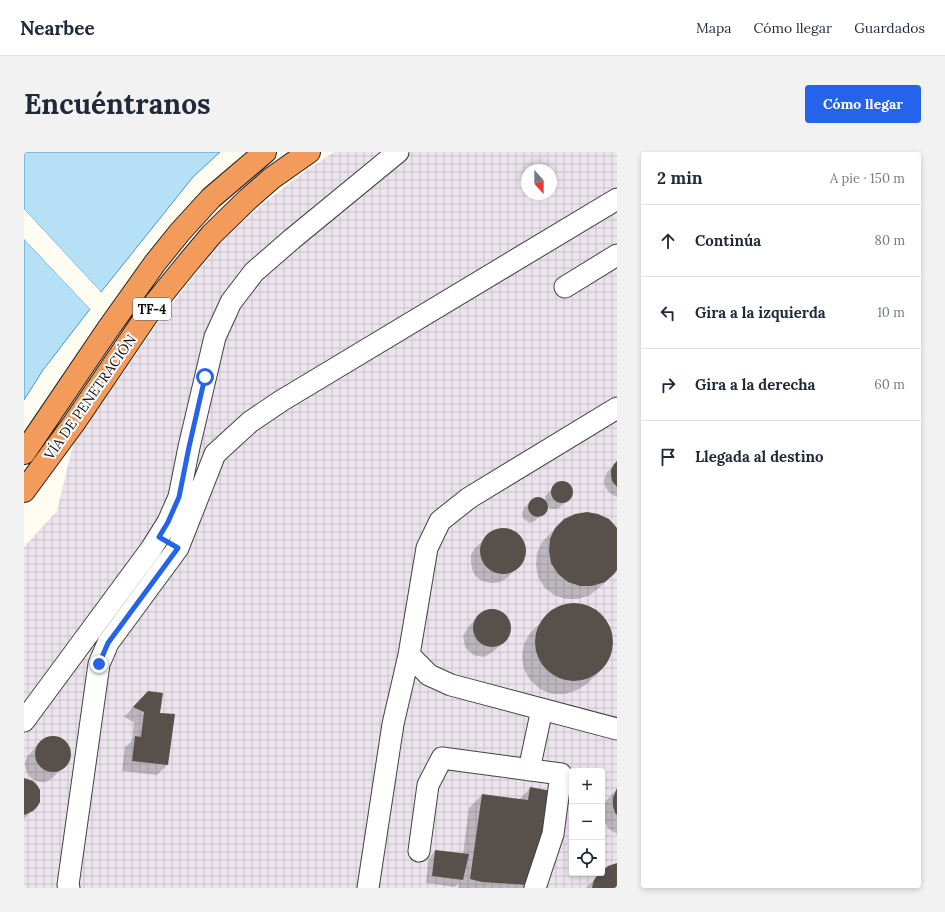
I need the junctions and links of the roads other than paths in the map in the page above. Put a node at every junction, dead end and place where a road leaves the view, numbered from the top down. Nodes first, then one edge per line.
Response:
1 (265, 152) edge
2 (309, 152) edge
3 (398, 152) edge
4 (617, 199) edge
5 (617, 255) edge
6 (564, 287) dead end
7 (617, 408) edge
8 (24, 453) edge
9 (39, 471) junction
10 (24, 491) edge
11 (24, 510) edge
12 (159, 537) junction
13 (178, 548) junction
14 (409, 655) junction
15 (542, 709) junction
16 (24, 722) edge
17 (617, 730) edge
18 (529, 770) junction
19 (419, 851) dead end
20 (69, 888) edge
21 (368, 888) edge
22 (535, 888) edge

1 - 8 highway, VÍA DE PENETRACIÓN / TF-4
2 - 9 highway, VÍA DE PENETRACIÓN / TF-4
3 - 12 lane
4 - 13 lane
5 - 6 lane
7 - 14 lane
9 - 10 highway, VÍA DE PENETRACIÓN / TF-4
9 - 11 highway
12 - 13 lane
12 - 16 lane
13 - 20 lane
14 - 15 lane
14 - 21 lane
15 - 17 lane
15 - 18 lane
18 - 19 lane
18 - 22 lane

